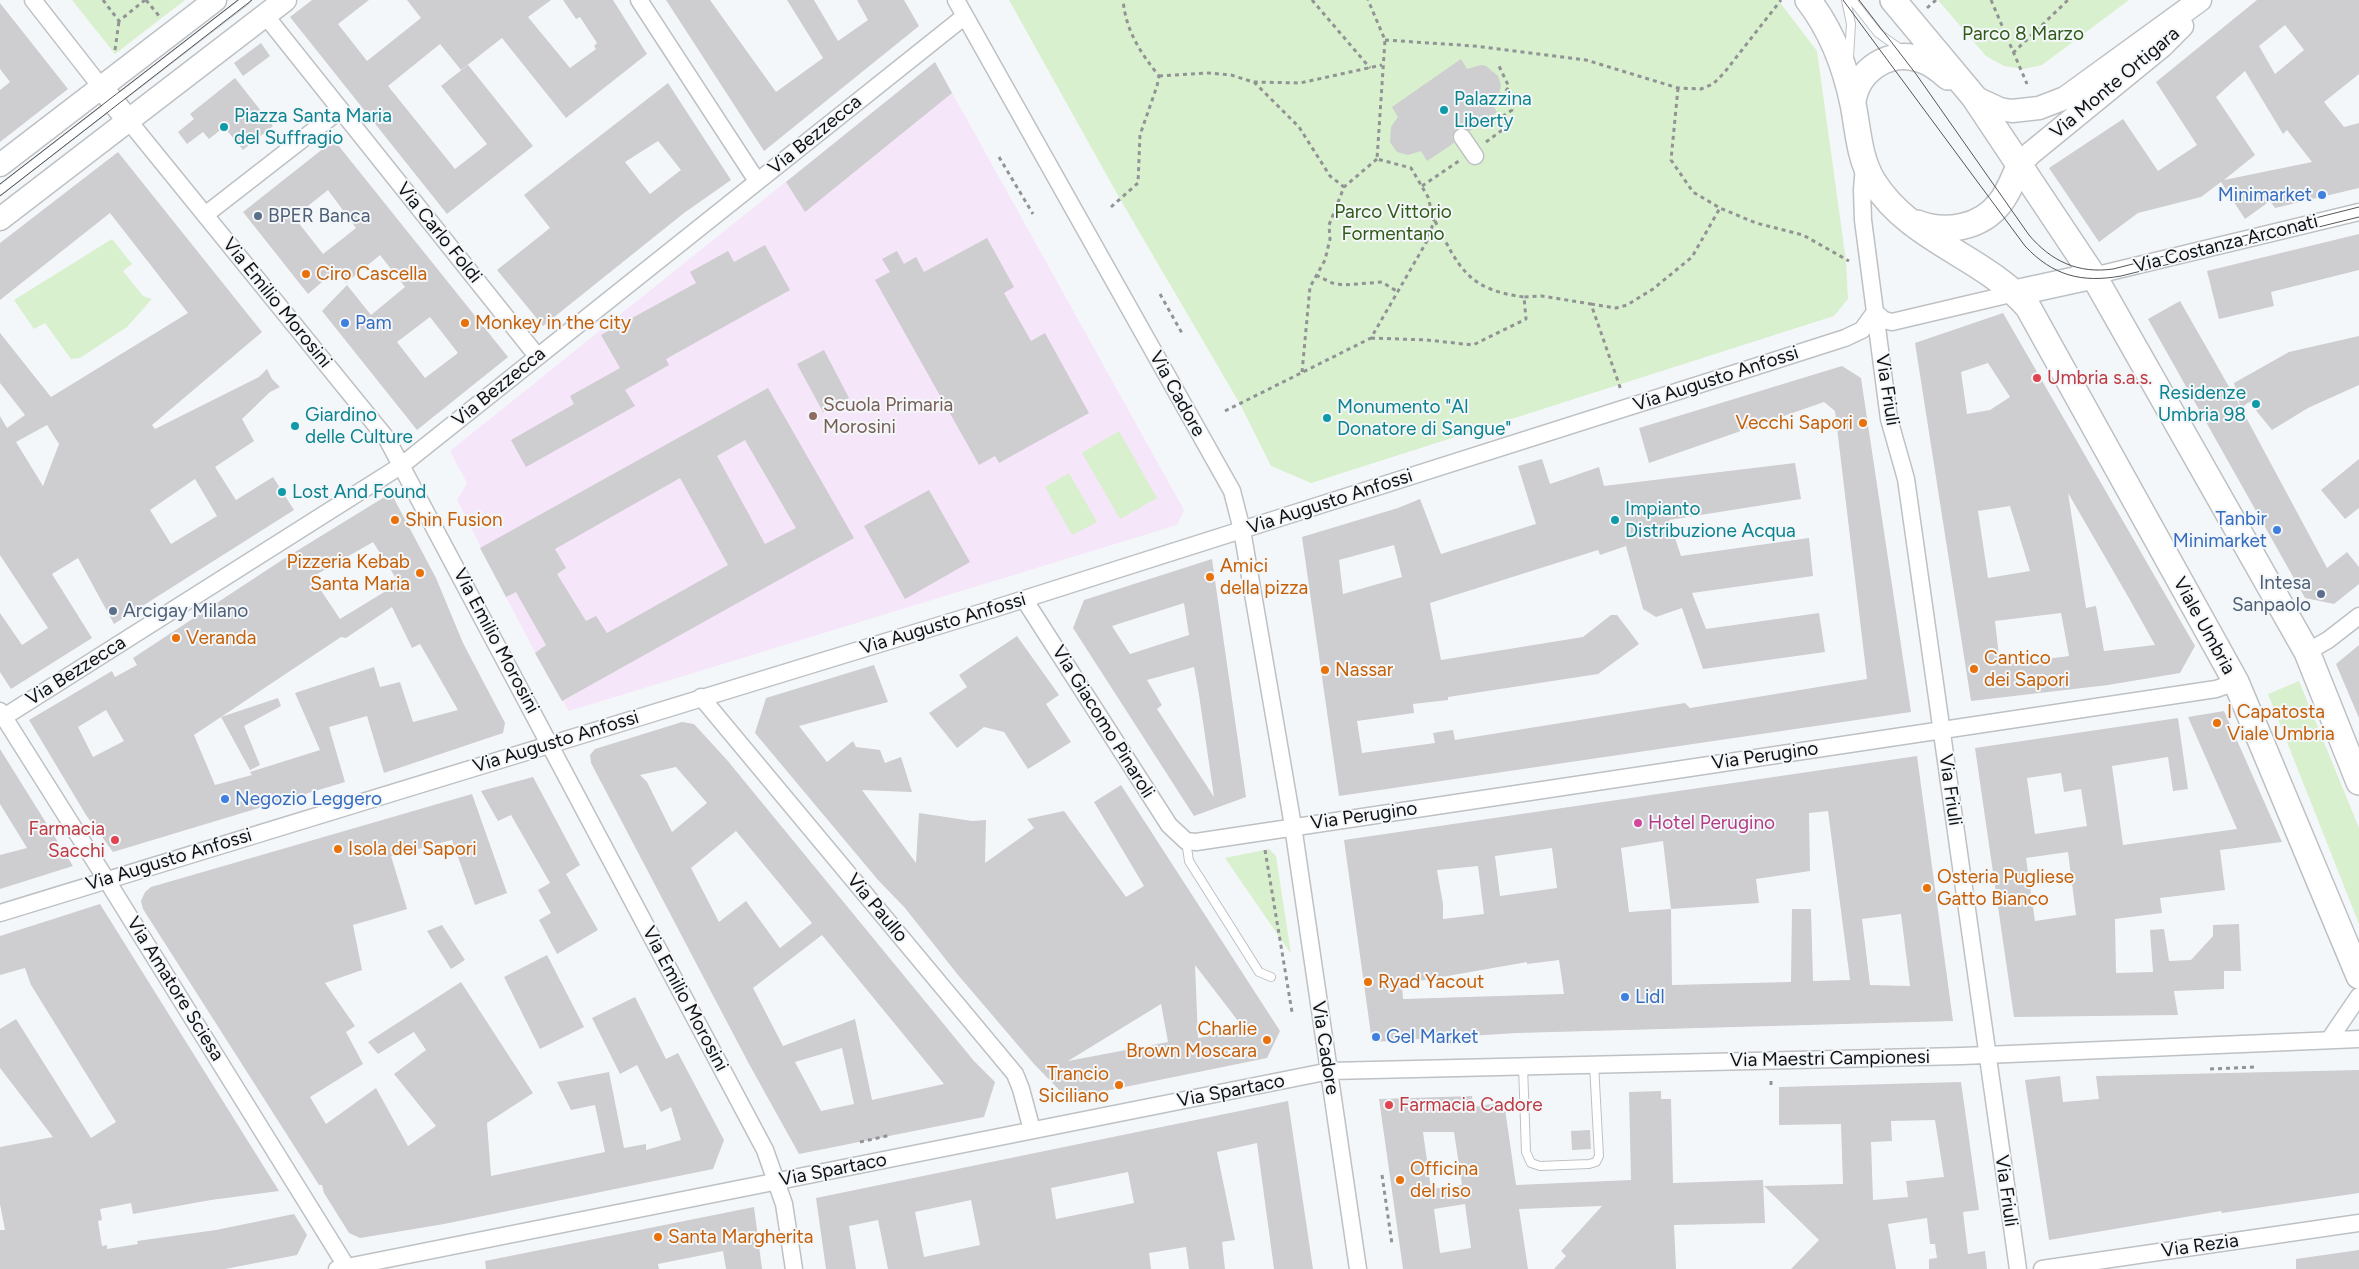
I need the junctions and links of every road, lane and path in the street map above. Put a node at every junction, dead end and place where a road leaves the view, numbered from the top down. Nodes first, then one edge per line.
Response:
1 (33, 0) edge
2 (103, 0) edge
3 (146, 0) edge
4 (215, 0) edge
5 (246, 0) edge
6 (285, 0) edge
7 (639, 0) edge
8 (956, 0) edge
9 (1123, 0) edge
10 (1312, 0) edge
11 (1368, 0) edge
12 (1781, 0) edge
13 (1808, 0) edge
14 (1846, 0) edge
15 (1852, 0) edge
16 (1892, 0) edge
17 (1936, 0) edge
18 (1991, 0) edge
19 (2068, 0) edge
20 (2200, 0) edge
21 (2209, 0) edge
22 (1926, 8) dead end
23 (266, 15) junction
24 (964, 16) junction
25 (119, 21) junction
26 (163, 21) dead end
27 (1385, 40) junction
28 (2012, 54) junction
29 (1912, 57) junction
30 (114, 59) dead end
31 (1382, 65) junction
32 (1370, 68) junction
33 (1846, 75) junction
34 (1159, 76) junction
35 (1253, 82) junction
36 (2027, 84) dead end
37 (1678, 88) junction
38 (107, 94) junction
39 (1974, 96) junction
40 (1853, 101) junction
41 (340, 110) junction
42 (128, 120) junction
43 (1462, 137) dead end
44 (1475, 156) dead end
45 (999, 157) dead end
46 (1377, 159) junction
47 (1864, 163) junction
48 (2020, 164) junction
49 (0, 166) edge
50 (757, 182) junction
51 (1344, 187) junction
52 (0, 190) edge
53 (1111, 207) dead end
54 (1720, 208) junction
55 (1896, 210) junction
56 (2359, 212) edge
57 (1033, 214) dead end
58 (205, 215) junction
59 (0, 219) edge
60 (1434, 221) junction
61 (1849, 261) dead end
62 (1316, 275) junction
63 (2093, 276) junction
64 (1398, 292) junction
65 (2015, 293) junction
66 (1160, 294) dead end
67 (1524, 297) junction
68 (1591, 304) junction
69 (1875, 312) junction
70 (1183, 335) dead end
71 (1372, 338) junction
72 (537, 356) junction
73 (1302, 372) junction
74 (1621, 390) dead end
75 (1225, 411) dead end
76 (402, 465) junction
77 (1242, 530) junction
78 (1024, 599) junction
79 (2359, 616) edge
80 (2307, 652) junction
81 (2236, 682) junction
82 (701, 697) junction
83 (2, 714) edge
84 (1941, 730) junction
85 (550, 744) junction
86 (2359, 782) edge
87 (1293, 826) junction
88 (1186, 840) junction
89 (1264, 846) dead end
90 (106, 879) junction
91 (0, 913) edge
92 (2359, 976) edge
93 (1271, 977) dead end
94 (2359, 996) edge
95 (1292, 1012) dead end
96 (2359, 1039) edge
97 (2330, 1040) junction
98 (1481, 1041) dead end
99 (1441, 1042) dead end
100 (1987, 1055) junction
101 (1594, 1064) junction
102 (1523, 1066) junction
103 (2256, 1067) dead end
104 (2210, 1069) dead end
105 (1330, 1071) junction
106 (1770, 1081) dead end
107 (1771, 1088) dead end
108 (1032, 1130) junction
109 (891, 1136) dead end
110 (860, 1142) dead end
111 (1382, 1175) dead end
112 (777, 1181) junction
113 (2359, 1223) edge
114 (1392, 1244) dead end
115 (344, 1268) edge
116 (794, 1269) edge
117 (1358, 1269) edge
118 (2018, 1269) edge
119 (2042, 1269) edge

1 - 38 street
2 - 25 path
3 - 25 path
3 - 26 path
4 - 38 main road
5 - 38 lane
6 - 23 main road
7 - 50 street
8 - 24 street, Via Cadore
9 - 34 path
10 - 32 path
11 - 27 path
12 - 37 path
13 - 33 main road
14 - 33 lane
15 - 29 lane
16 - 39 main road
17 - 22 path
18 - 28 path
19 - 28 path
20 - 39 main road, Via Monte Ortigara
21 - 48 main road, Via Monte Ortigara
23 - 41 street
23 - 42 main road
24 - 50 street, Via Bezzecca
24 - 77 street, Via Cadore
25 - 30 path
27 - 31 path
27 - 37 path
28 - 36 path
29 - 39 main road
29 - 40 main road
31 - 32 path
31 - 46 path
32 - 35 path
33 - 40 main road
34 - 35 path
34 - 53 path
35 - 51 path
37 - 54 path
38 - 42 main road
38 - 49 main road
38 - 52 lane
39 - 48 main road
40 - 47 main road
41 - 58 street
41 - 72 street, Via Carlo Foldi
42 - 58 street
42 - 59 main road
43 - 44 street
45 - 57 path
46 - 51 path
46 - 60 path
47 - 55 main road
47 - 69 street, Via Friuli
48 - 55 main road
48 - 63 main road
50 - 72 street, Via Bezzecca
51 - 62 path
54 - 61 path
54 - 68 path
55 - 65 main road, Viale Umbria
56 - 63 street, Via Costanza Arconati
58 - 76 street, Via Emilio Morosini
60 - 64 path
60 - 67 path
62 - 64 path
62 - 73 path
63 - 65 main road
63 - 80 main road
64 - 71 path
65 - 69 street
65 - 81 main road, Viale Umbria
66 - 70 path
67 - 68 path
67 - 71 path
68 - 74 path
69 - 77 street, Via Augusto Anfossi
69 - 84 street, Via Friuli
71 - 73 path
72 - 76 street, Via Bezzecca
73 - 75 path
76 - 83 street, Via Bezzecca
76 - 85 street, Via Emilio Morosini
77 - 78 street, Via Augusto Anfossi
77 - 87 street, Via Cadore
78 - 82 street, Via Augusto Anfossi
78 - 88 street, Via Giacomo Pinaroli
79 - 80 street
80 - 86 main road
81 - 84 street, Via Perugino
81 - 92 main road, Viale Umbria
82 - 85 street, Via Augusto Anfossi
82 - 108 street, Via Paullo
83 - 90 street, Via Amatore Sciesa
84 - 87 street, Via Perugino
84 - 100 street, Via Friuli
85 - 90 street, Via Augusto Anfossi
85 - 112 street, Via Emilio Morosini
87 - 88 street
87 - 105 street, Via Cadore
88 - 93 lane
89 - 95 path
90 - 91 street, Via Augusto Anfossi
90 - 115 street, Via Amatore Sciesa
94 - 97 street
96 - 97 street, Via Maestri Campionesi
97 - 100 street, Via Maestri Campionesi
98 - 99 path
100 - 101 street, Via Maestri Campionesi
100 - 118 street, Via Friuli
101 - 102 street, Via Maestri Campionesi
101 - 102 lane
102 - 105 street, Via Maestri Campionesi
103 - 104 path
105 - 108 street, Via Spartaco
105 - 117 street, Via Cadore
106 - 107 path
108 - 112 street, Via Spartaco
109 - 110 path
111 - 114 path
112 - 115 street, Via Spartaco
112 - 116 street, Via Emilio Morosini
113 - 119 street, Via Rezia

